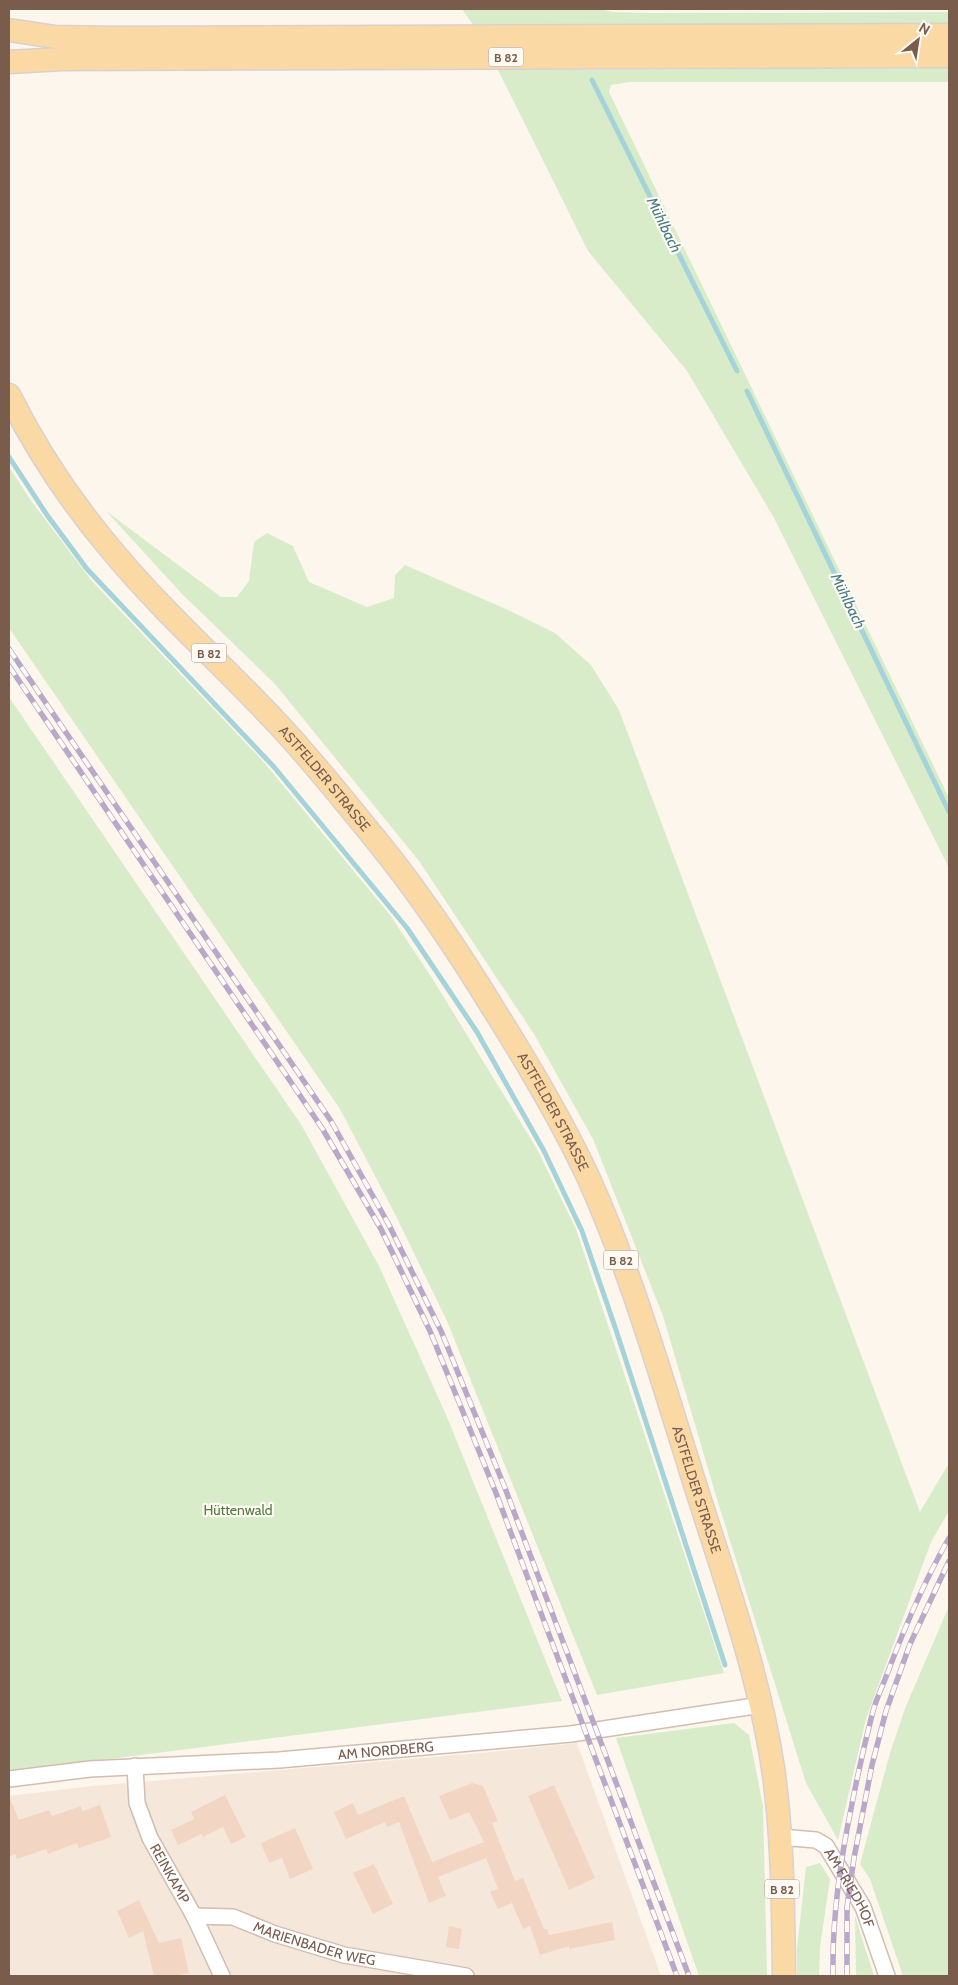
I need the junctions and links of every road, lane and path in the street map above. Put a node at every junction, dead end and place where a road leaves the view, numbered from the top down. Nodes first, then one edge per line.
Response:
1 (9, 30) edge
2 (949, 35) edge
3 (949, 56) edge
4 (9, 62) edge
5 (9, 395) edge
6 (761, 1706) junction
7 (135, 1766) junction
8 (9, 1779) edge
9 (780, 1837) junction
10 (194, 1916) junction
11 (222, 1976) edge
12 (466, 1976) edge
13 (784, 1976) edge
14 (887, 1976) edge

1 - 2 main road, B 82
3 - 4 main road, B 82
5 - 6 main road, ASTFELDER STRASSE / B 82
6 - 7 street, AM NORDBERG
6 - 9 main road, ASTFELDER STRASSE / B 82
7 - 8 street, AM NORDBERG
7 - 10 street, REINKAMP
9 - 13 main road, ASTFELDER STRASSE / B 82
9 - 14 street, AM FRIEDHOF
10 - 11 street, REINKAMP
10 - 12 street, MARIENBADER WEG

